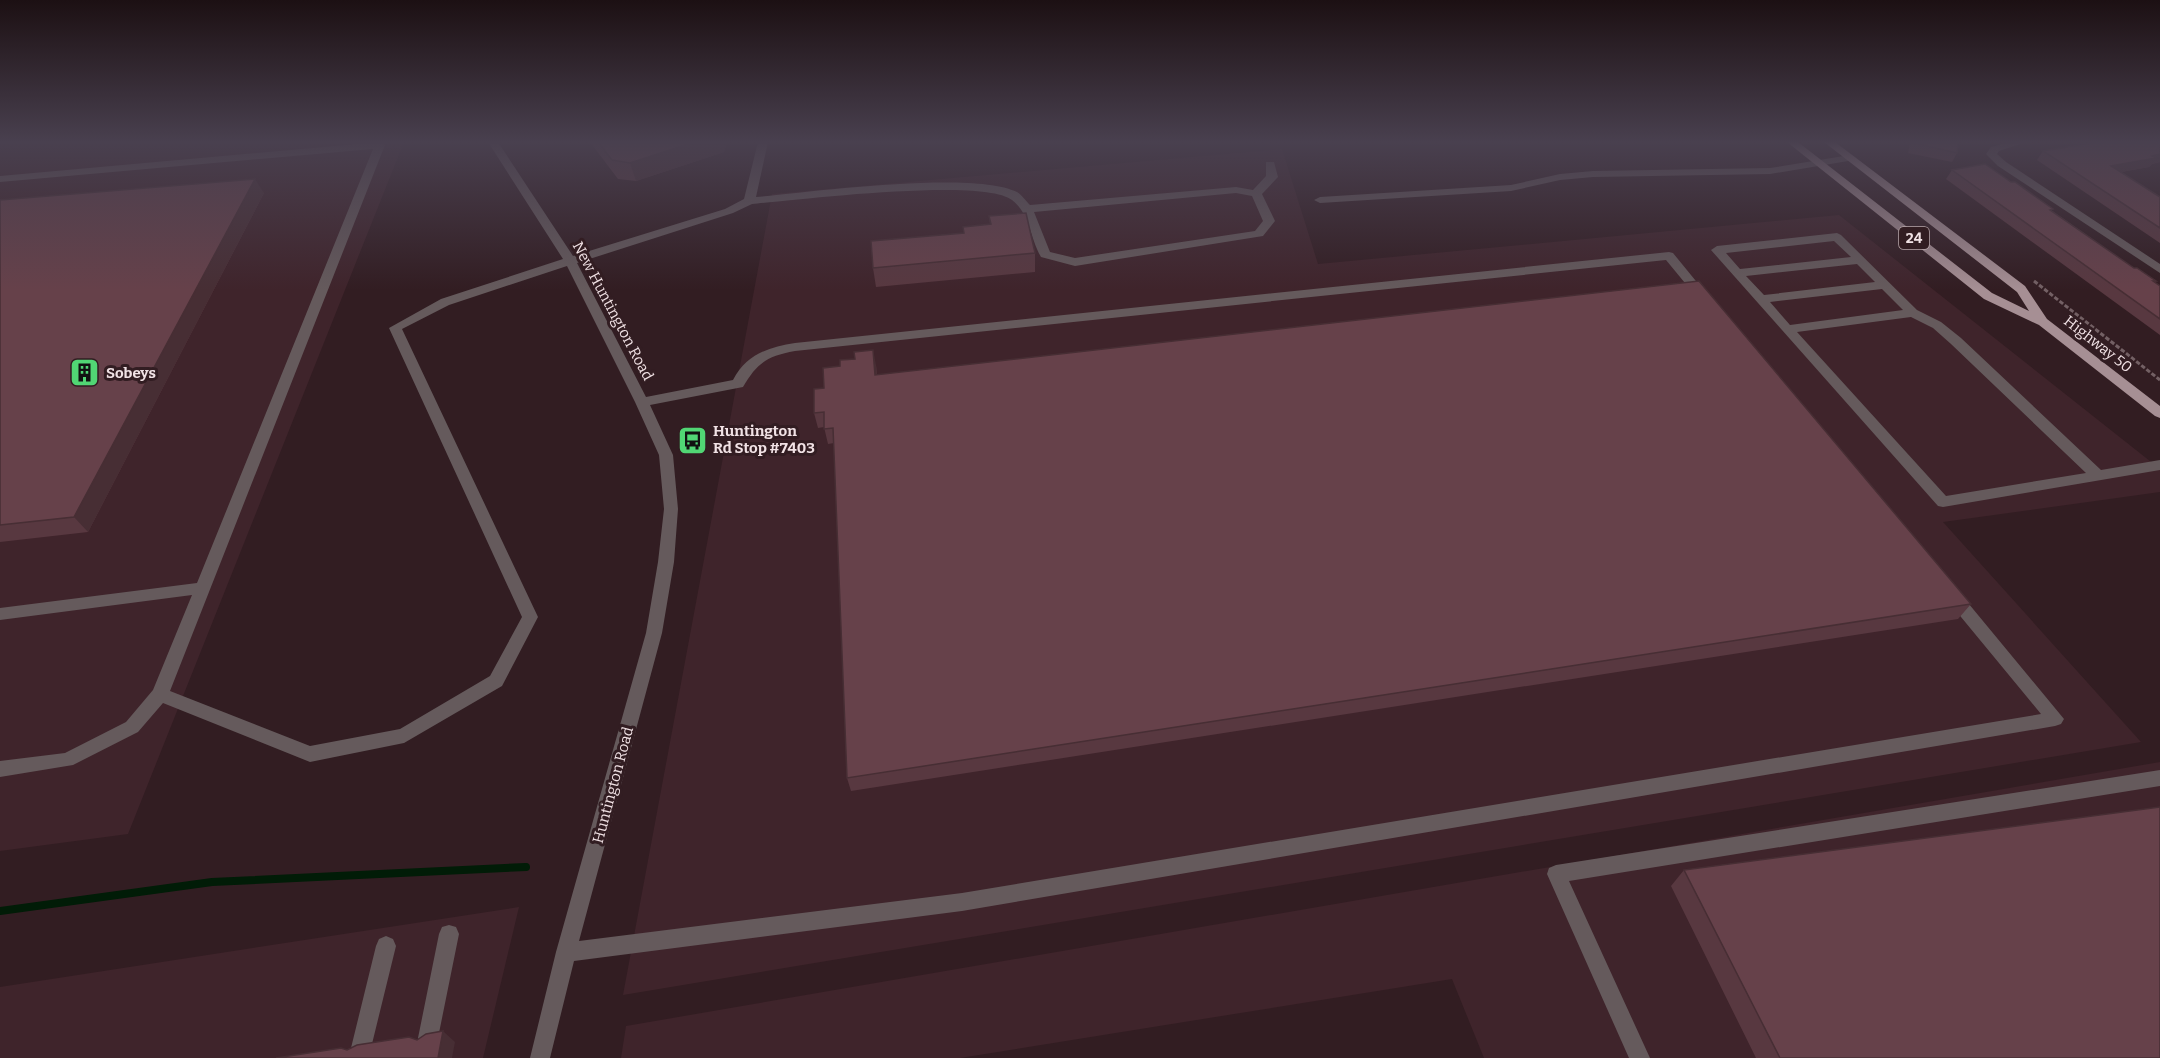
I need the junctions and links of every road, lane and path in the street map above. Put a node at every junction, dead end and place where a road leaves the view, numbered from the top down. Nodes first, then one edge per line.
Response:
1 (361, 191) edge
2 (525, 191) edge
3 (751, 191) edge
4 (870, 191) edge
5 (999, 191) edge
6 (1210, 191) edge
7 (1245, 191) edge
8 (1258, 191) edge
9 (1457, 191) edge
10 (1855, 191) edge
11 (1894, 191) edge
12 (2043, 191) edge
13 (1256, 194) junction
14 (1320, 200) dead end
15 (749, 201) junction
16 (1027, 208) junction
17 (1860, 260) junction
18 (570, 261) junction
19 (2160, 269) edge
20 (1738, 273) junction
21 (1885, 285) junction
22 (1761, 299) junction
23 (1714, 310) edge
24 (1913, 313) junction
25 (2043, 322) junction
26 (1787, 329) junction
27 (642, 402) junction
28 (2160, 413) edge
29 (2160, 465) edge
30 (2097, 476) junction
31 (671, 509) joint
32 (1942, 583) edge
33 (202, 588) junction
34 (0, 614) edge
35 (160, 694) junction
36 (0, 770) edge
37 (2160, 778) edge
38 (449, 934) dead end
39 (386, 946) dead end
40 (566, 952) junction
41 (428, 1038) edge
42 (361, 1048) edge
43 (540, 1058) edge
44 (1640, 1058) edge

1 - 33 street
2 - 18 street, New Huntington Road
3 - 15 street
4 - 15 street
5 - 16 street
6 - 16 street
7 - 13 street
8 - 13 street
9 - 14 street
10 - 25 main road, Highway 50 / 24
11 - 25 main road, Highway 50 / 24
12 - 19 street
13 - 16 street
15 - 18 street
17 - 20 street
17 - 20 street
17 - 21 street
18 - 27 street, New Huntington Road
18 - 35 street
20 - 22 street
21 - 22 street
21 - 24 street
22 - 26 street
23 - 27 street
24 - 26 street
24 - 30 street
25 - 28 main road, Highway 50 / 24
26 - 30 street
27 - 31 street, New Huntington Road
29 - 30 street
31 - 40 street, Huntington Road
32 - 40 street
33 - 34 street
33 - 35 street
35 - 36 street
37 - 44 street
38 - 41 street
39 - 42 street
40 - 43 street, Huntington Road

